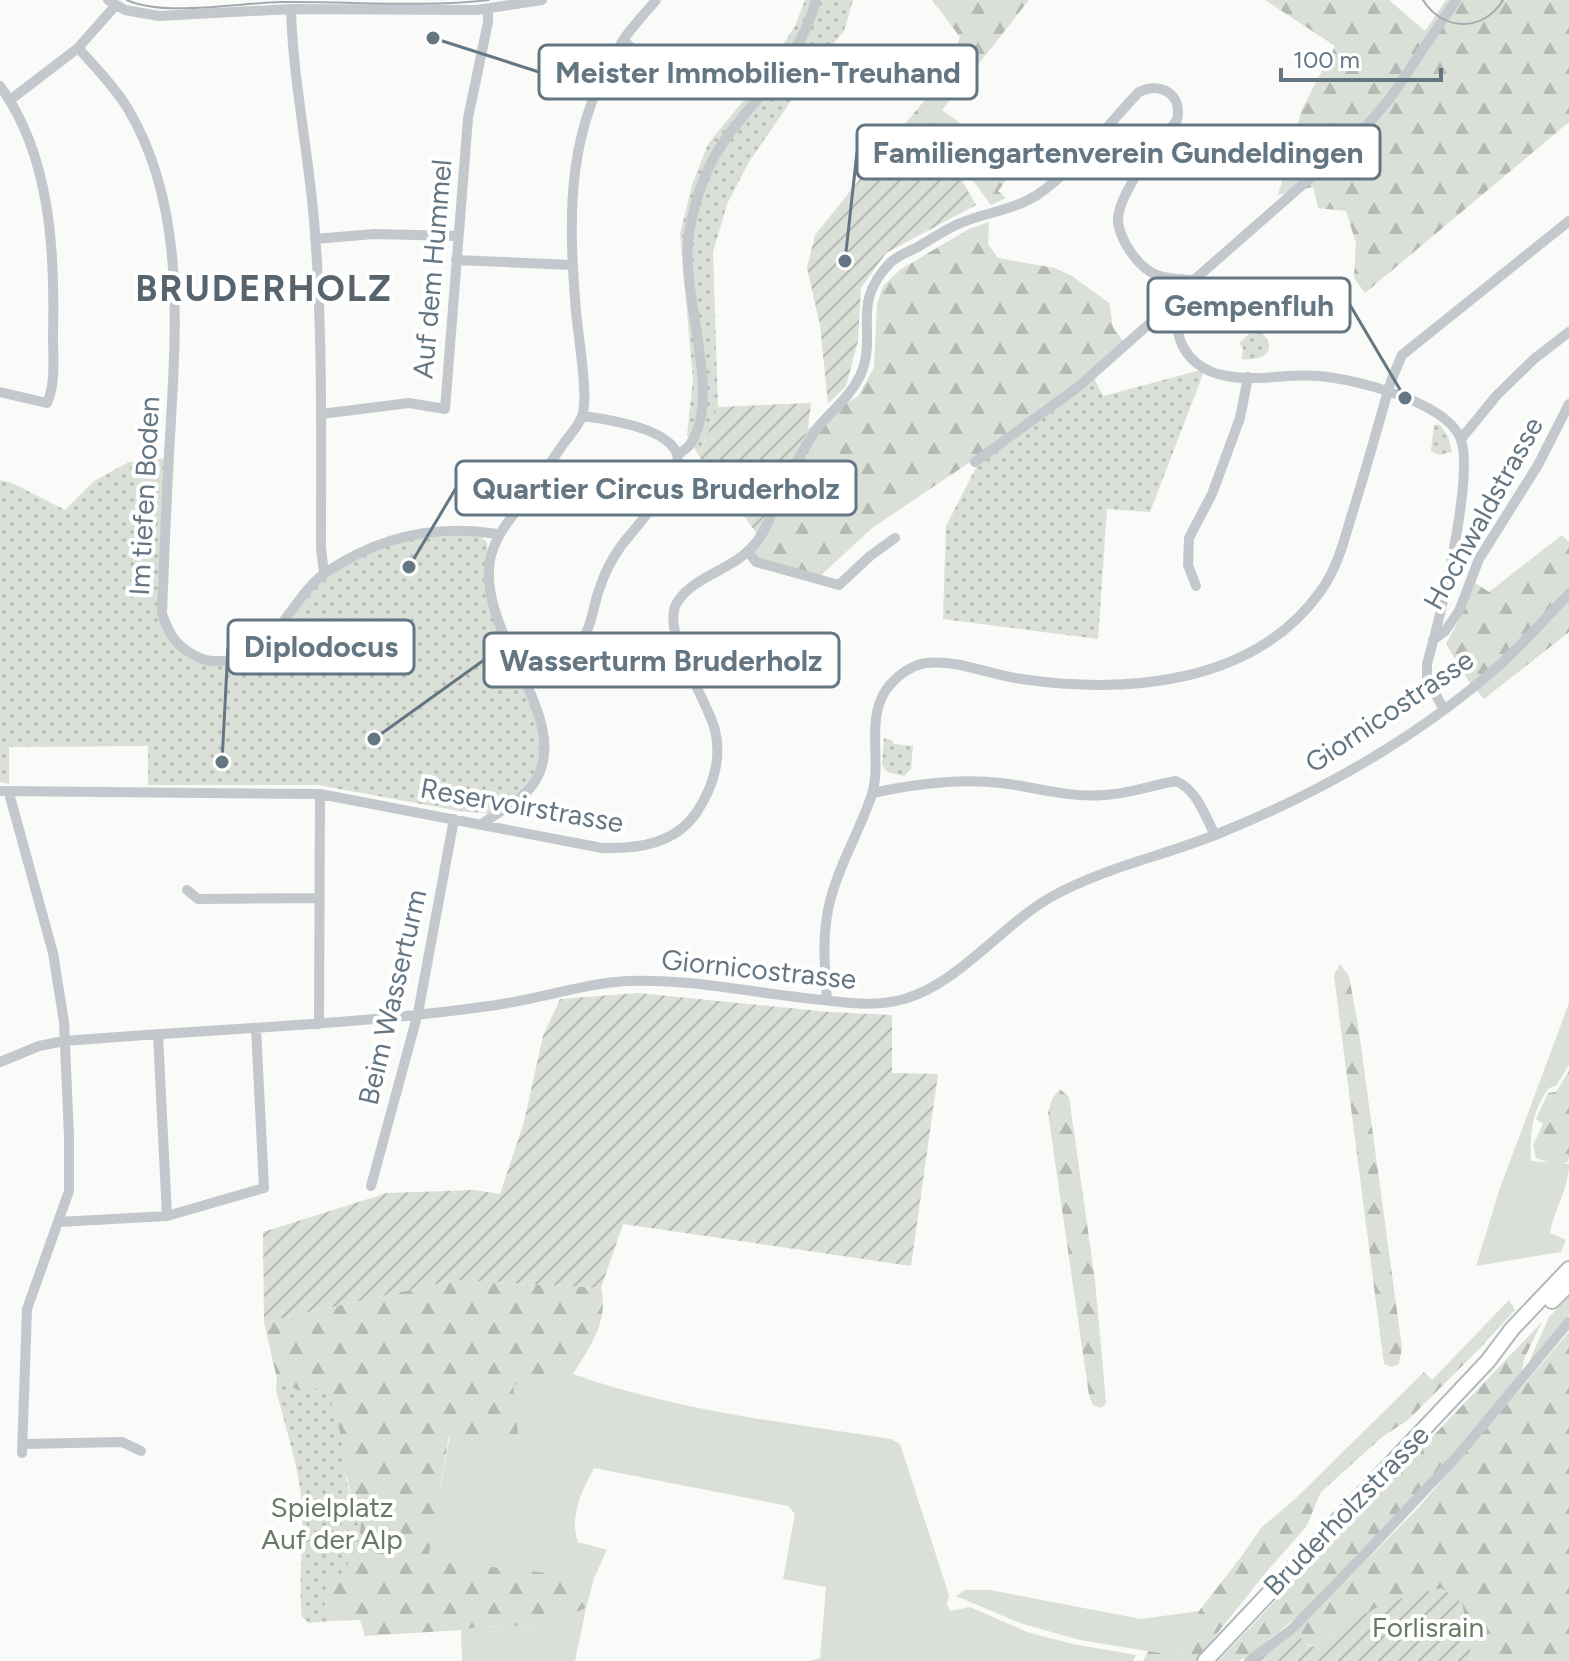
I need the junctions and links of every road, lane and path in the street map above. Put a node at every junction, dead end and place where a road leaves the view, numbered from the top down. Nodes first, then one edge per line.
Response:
1 (542, 0) edge
2 (656, 0) edge
3 (816, 0) edge
4 (1456, 0) edge
5 (112, 3) edge
6 (291, 9) junction
7 (488, 10) junction
8 (623, 40) junction
9 (78, 48) junction
10 (0, 86) edge
11 (670, 88) dead end
12 (10, 100) junction
13 (1569, 221) edge
14 (458, 236) junction
15 (315, 239) junction
16 (456, 260) junction
17 (572, 265) junction
18 (1194, 280) junction
19 (1177, 309) junction
20 (1569, 332) edge
21 (1248, 377) junction
22 (0, 392) edge
23 (1388, 392) junction
24 (1569, 404) edge
25 (321, 414) junction
26 (583, 416) junction
27 (1461, 439) junction
28 (677, 455) junction
29 (975, 462) dead end
30 (497, 534) junction
31 (895, 538) dead end
32 (748, 552) junction
33 (324, 573) junction
34 (1196, 586) dead end
35 (1569, 594) edge
36 (1433, 640) junction
37 (520, 671) junction
38 (1443, 708) junction
39 (5, 792) edge
40 (873, 793) junction
41 (320, 794) junction
42 (454, 819) junction
43 (482, 824) junction
44 (1215, 835) junction
45 (187, 890) dead end
46 (318, 898) junction
47 (827, 1000) junction
48 (418, 1013) junction
49 (319, 1024) junction
50 (256, 1028) junction
51 (158, 1034) junction
52 (64, 1041) junction
53 (0, 1062) edge
54 (371, 1186) dead end
55 (167, 1216) junction
56 (59, 1222) junction
57 (1569, 1269) edge
58 (1569, 1284) edge
59 (1569, 1322) edge
60 (1488, 1361) junction
61 (141, 1451) dead end
62 (1205, 1661) edge
63 (1249, 1661) edge

1 - 7 street
2 - 8 street
3 - 28 street
4 - 18 street
5 - 6 street
5 - 9 street
6 - 7 street
6 - 15 street
7 - 14 street, Auf dem Hummel
8 - 11 street
8 - 17 street
9 - 12 street
9 - 33 street, Im tiefen Boden
10 - 12 street
12 - 22 street
13 - 23 street
14 - 15 street
14 - 16 street, Auf dem Hummel
15 - 25 street
16 - 17 street
16 - 25 street, Auf dem Hummel
17 - 26 street
18 - 19 street
18 - 32 street, Reservoirstrasse
19 - 21 street
19 - 29 street
20 - 27 street
21 - 23 street
21 - 34 street
23 - 27 street
23 - 40 street
24 - 36 street, Hochwaldstrasse
25 - 33 street
26 - 28 street
26 - 30 street
27 - 36 street
28 - 37 street
30 - 33 street, Im tiefen Boden
30 - 37 street
31 - 32 street
32 - 43 street, Reservoirstrasse
35 - 38 street, Giornicostrasse
36 - 38 street
37 - 43 street
38 - 44 street, Giornicostrasse
39 - 41 street, Reservoirstrasse
39 - 52 street
40 - 44 street
40 - 47 street
41 - 42 street, Reservoirstrasse
41 - 46 street
42 - 43 street, Reservoirstrasse
42 - 48 street, Beim Wasserturm
44 - 47 street, Giornicostrasse
45 - 46 street
46 - 49 street
47 - 48 street, Giornicostrasse
48 - 49 street, Giornicostrasse
48 - 54 street, Beim Wasserturm
49 - 50 street, Giornicostrasse
50 - 51 street, Giornicostrasse
50 - 55 street
51 - 52 street, Giornicostrasse
51 - 55 street
52 - 53 street, Giornicostrasse
52 - 56 street
55 - 56 street
56 - 61 street
57 - 60 main road, Bruderholzstrasse
58 - 60 main road, Bruderholzstrasse
59 - 63 street
60 - 62 main road, Bruderholzstrasse

